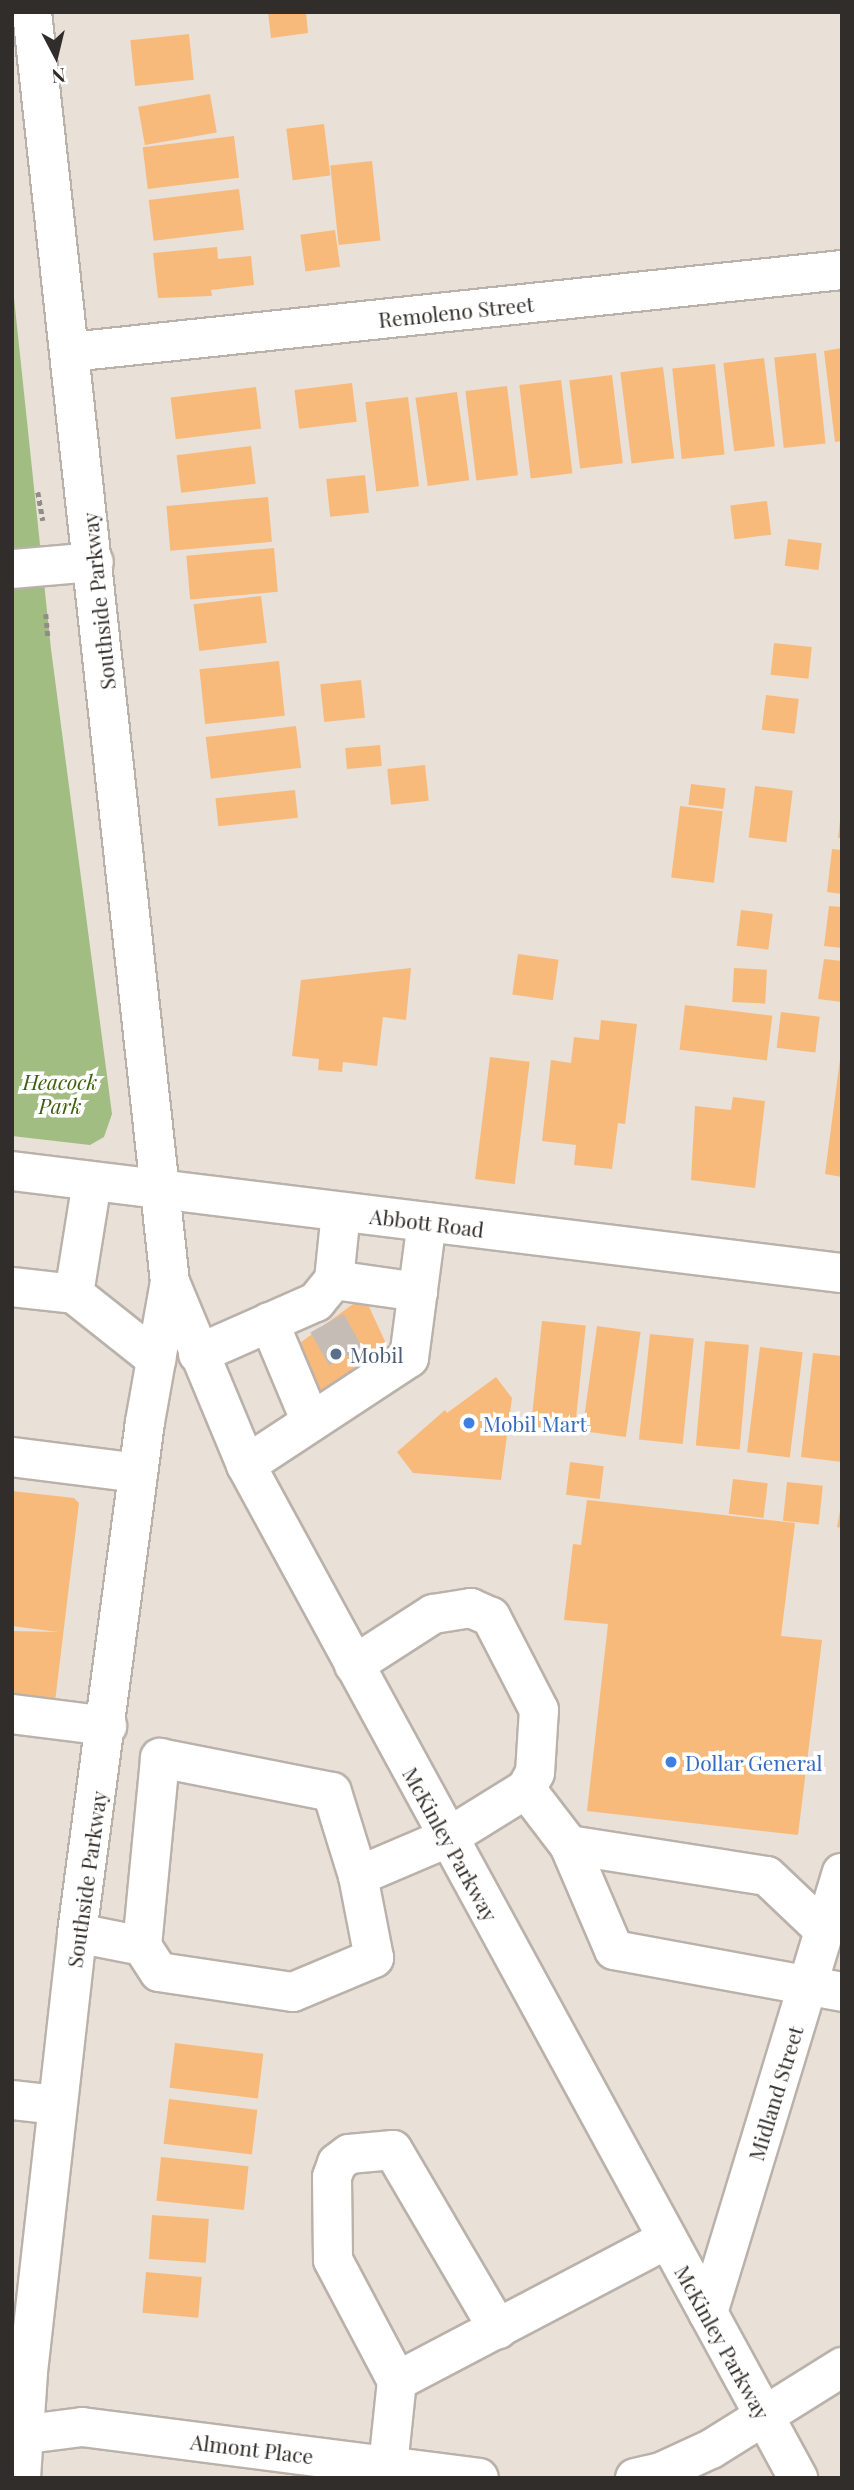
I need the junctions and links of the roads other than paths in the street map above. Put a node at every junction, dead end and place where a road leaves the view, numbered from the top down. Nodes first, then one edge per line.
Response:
1 (32, 12) edge
2 (842, 270) edge
3 (71, 352) junction
4 (94, 562) junction
5 (12, 569) edge
6 (12, 1171) edge
7 (92, 1181) junction
8 (159, 1190) junction
9 (341, 1212) junction
10 (427, 1222) junction
11 (842, 1273) edge
12 (170, 1282) junction
13 (12, 1287) edge
14 (418, 1292) junction
15 (74, 1294) junction
16 (326, 1302) junction
17 (269, 1322) junction
18 (198, 1354) junction
19 (156, 1359) junction
20 (311, 1422) junction
21 (12, 1457) edge
22 (247, 1465) junction
23 (138, 1473) junction
24 (354, 1665) junction
25 (12, 1714) edge
26 (107, 1726) junction
27 (526, 1790) junction
28 (447, 1838) junction
29 (569, 1845) junction
30 (842, 1873) edge
31 (358, 1875) junction
32 (824, 1930) junction
33 (77, 1933) junction
34 (142, 1946) junction
35 (825, 1988) edge
36 (12, 2100) edge
37 (57, 2105) junction
38 (667, 2239) junction
39 (708, 2314) junction
40 (498, 2329) junction
41 (842, 2368) edge
42 (397, 2381) junction
43 (765, 2417) junction
44 (19, 2436) edge
45 (388, 2466) junction
46 (20, 2478) edge
47 (479, 2478) edge
48 (635, 2478) edge
49 (798, 2478) edge

1 - 3 street, Southside Parkway
2 - 3 street, Remoleno Street
3 - 4 street, Southside Parkway
4 - 5 street
4 - 8 street, Southside Parkway
6 - 7 street, Abbott Road
7 - 8 street, Abbott Road
7 - 15 street
8 - 9 street, Abbott Road
8 - 12 street, McKinley Parkway
9 - 10 street, Abbott Road
9 - 16 street
10 - 11 street, Abbott Road
10 - 14 street
12 - 18 street, McKinley Parkway
12 - 19 street, Southside Parkway
13 - 15 street
14 - 16 street
14 - 20 street
15 - 19 street
16 - 17 street
17 - 18 street
17 - 20 street
18 - 22 street, McKinley Parkway
19 - 23 street, Southside Parkway
20 - 22 street
21 - 23 street
22 - 24 street, McKinley Parkway
23 - 26 street, Southside Parkway
24 - 27 street
24 - 28 street, McKinley Parkway
25 - 26 street
26 - 33 street, Southside Parkway
27 - 28 street
27 - 29 street
28 - 31 street
28 - 38 street, McKinley Parkway
29 - 32 street
29 - 35 street
30 - 32 street, Midland Street
31 - 34 street
31 - 34 street
32 - 35 street, Midland Street
33 - 34 street
33 - 37 street, Southside Parkway
35 - 39 street, Midland Street
36 - 37 street
37 - 44 street, Southside Parkway
38 - 39 street, McKinley Parkway
38 - 40 street
39 - 43 street, McKinley Parkway
40 - 42 street
40 - 42 street
41 - 43 street
42 - 45 street
43 - 48 street
43 - 49 street, McKinley Parkway
44 - 45 street, Almont Place
44 - 46 street, Southside Parkway
45 - 47 street, Almont Place

